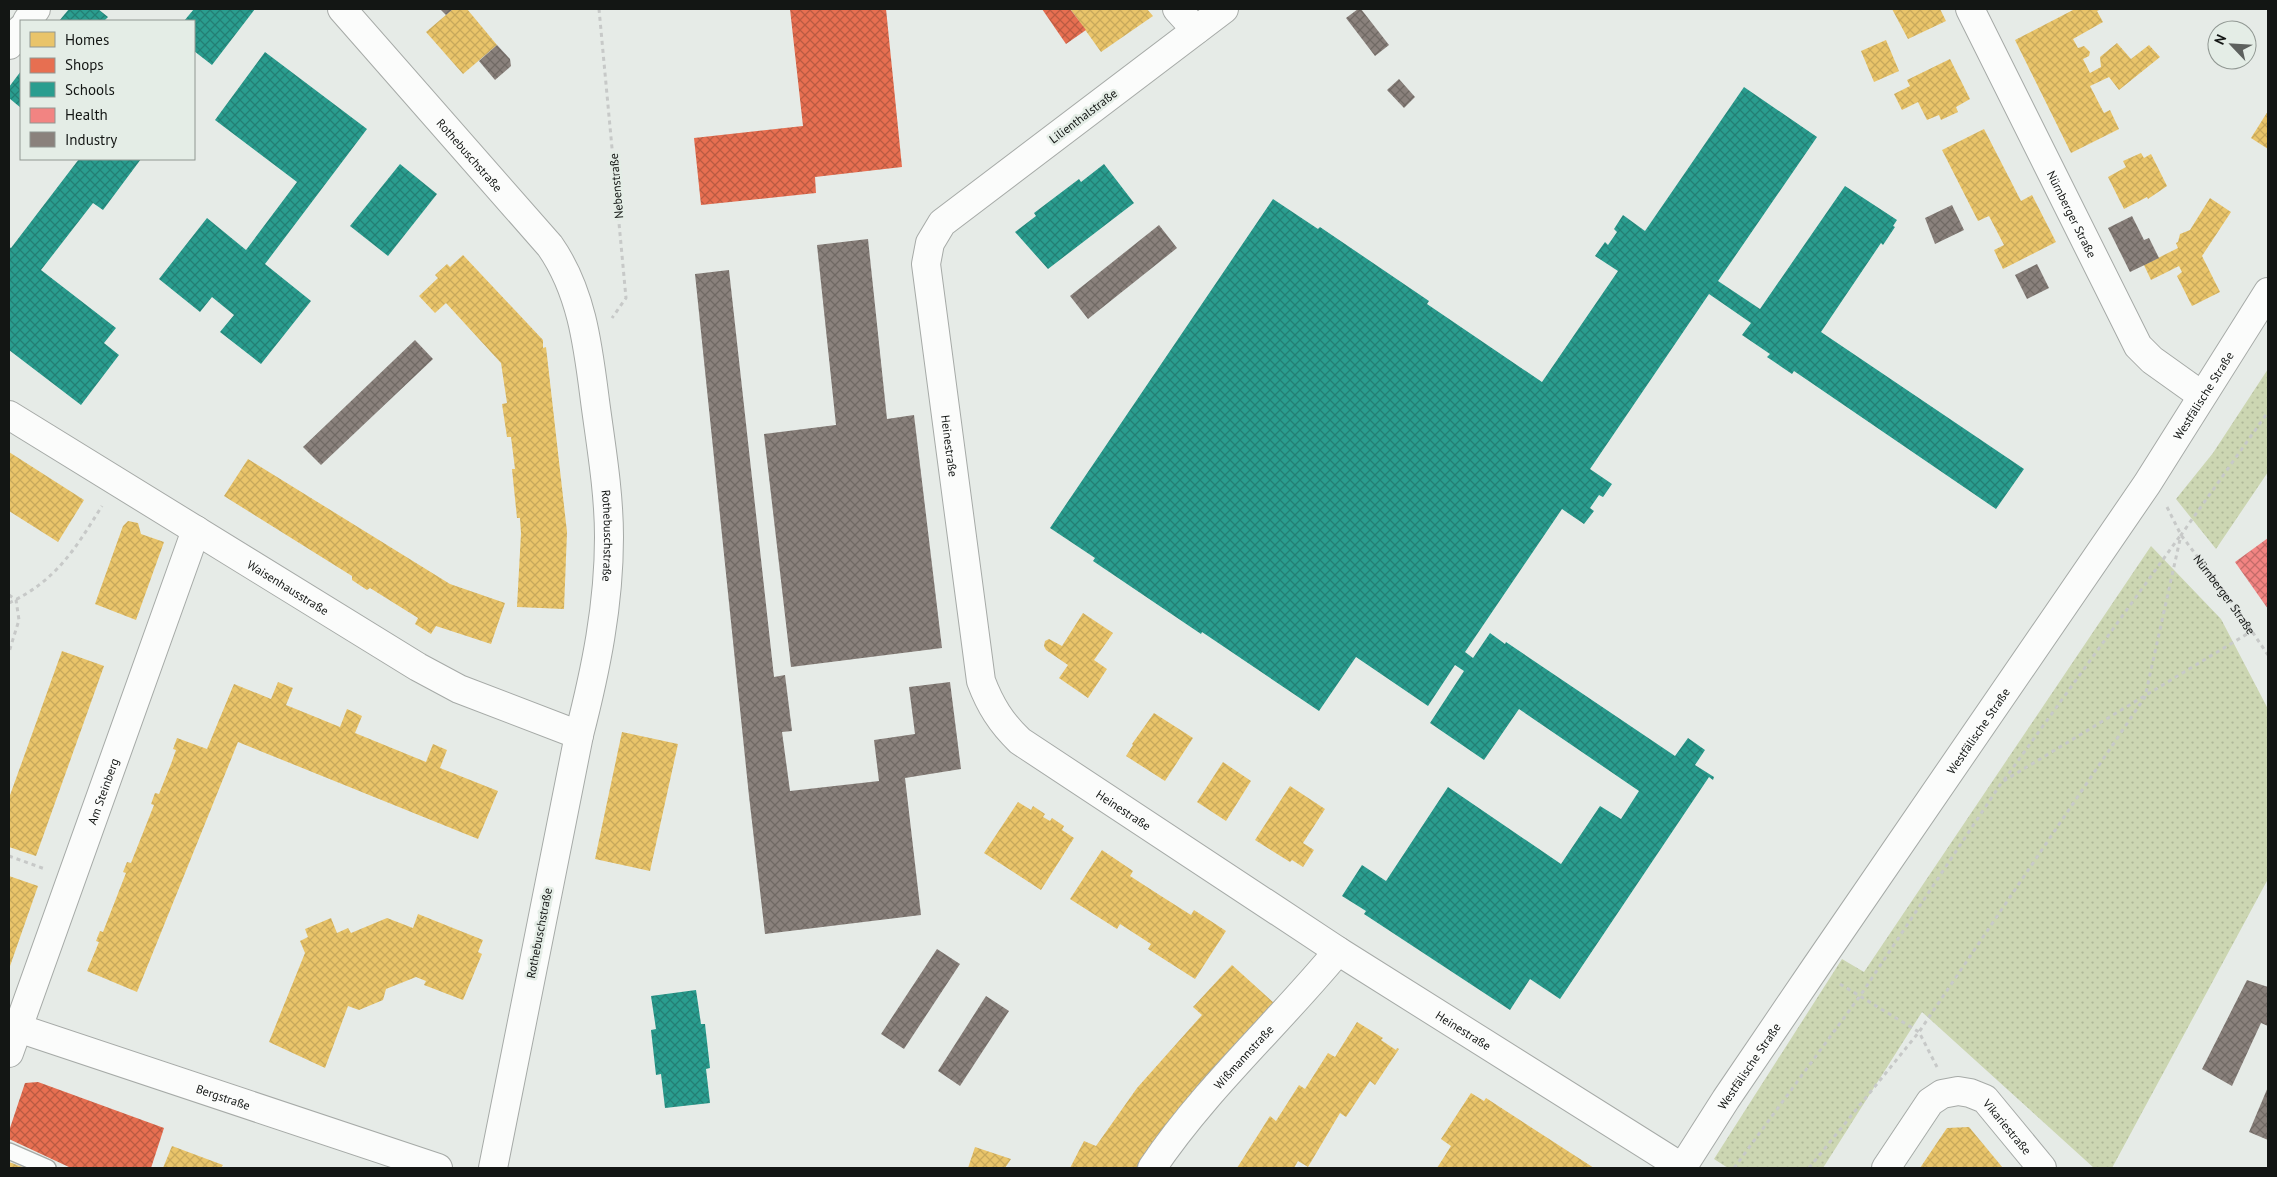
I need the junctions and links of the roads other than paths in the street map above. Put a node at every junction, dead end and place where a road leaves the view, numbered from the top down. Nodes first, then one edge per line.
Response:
1 (36, 9) edge
2 (342, 9) edge
3 (1177, 9) edge
4 (1224, 9) edge
5 (1970, 9) edge
6 (28, 20) edge
7 (20, 30) edge
8 (1196, 30) junction
9 (9, 45) edge
10 (942, 223) joint
11 (2268, 292) edge
12 (2201, 396) junction
13 (9, 415) edge
14 (196, 530) junction
15 (579, 735) junction
16 (1338, 951) junction
17 (13, 1026) edge
18 (9, 1053) edge
19 (9, 1151) edge
20 (48, 1168) edge
21 (438, 1168) edge
22 (493, 1168) edge
23 (1152, 1168) edge
24 (1682, 1168) edge
25 (1886, 1168) edge
26 (2042, 1168) edge

1 - 6 street
2 - 15 street, Rothebuschstraße
3 - 8 street
4 - 8 street, Lilienthalstraße
5 - 12 street, Nürnberger Straße
7 - 9 street
8 - 10 street, Lilienthalstraße
10 - 16 street, Heinestraße
11 - 12 street, Westfälische Straße
12 - 24 street, Westfälische Straße
13 - 14 street, Waisenhausstraße
14 - 15 street, Waisenhausstraße
14 - 17 street, Am Steinberg
15 - 22 street, Rothebuschstraße
16 - 23 street, Wißmannstraße
16 - 24 street, Heinestraße
17 - 18 street, Am Steinberg
17 - 21 street, Bergstraße
19 - 20 lane
25 - 26 street, Vikariestraße

